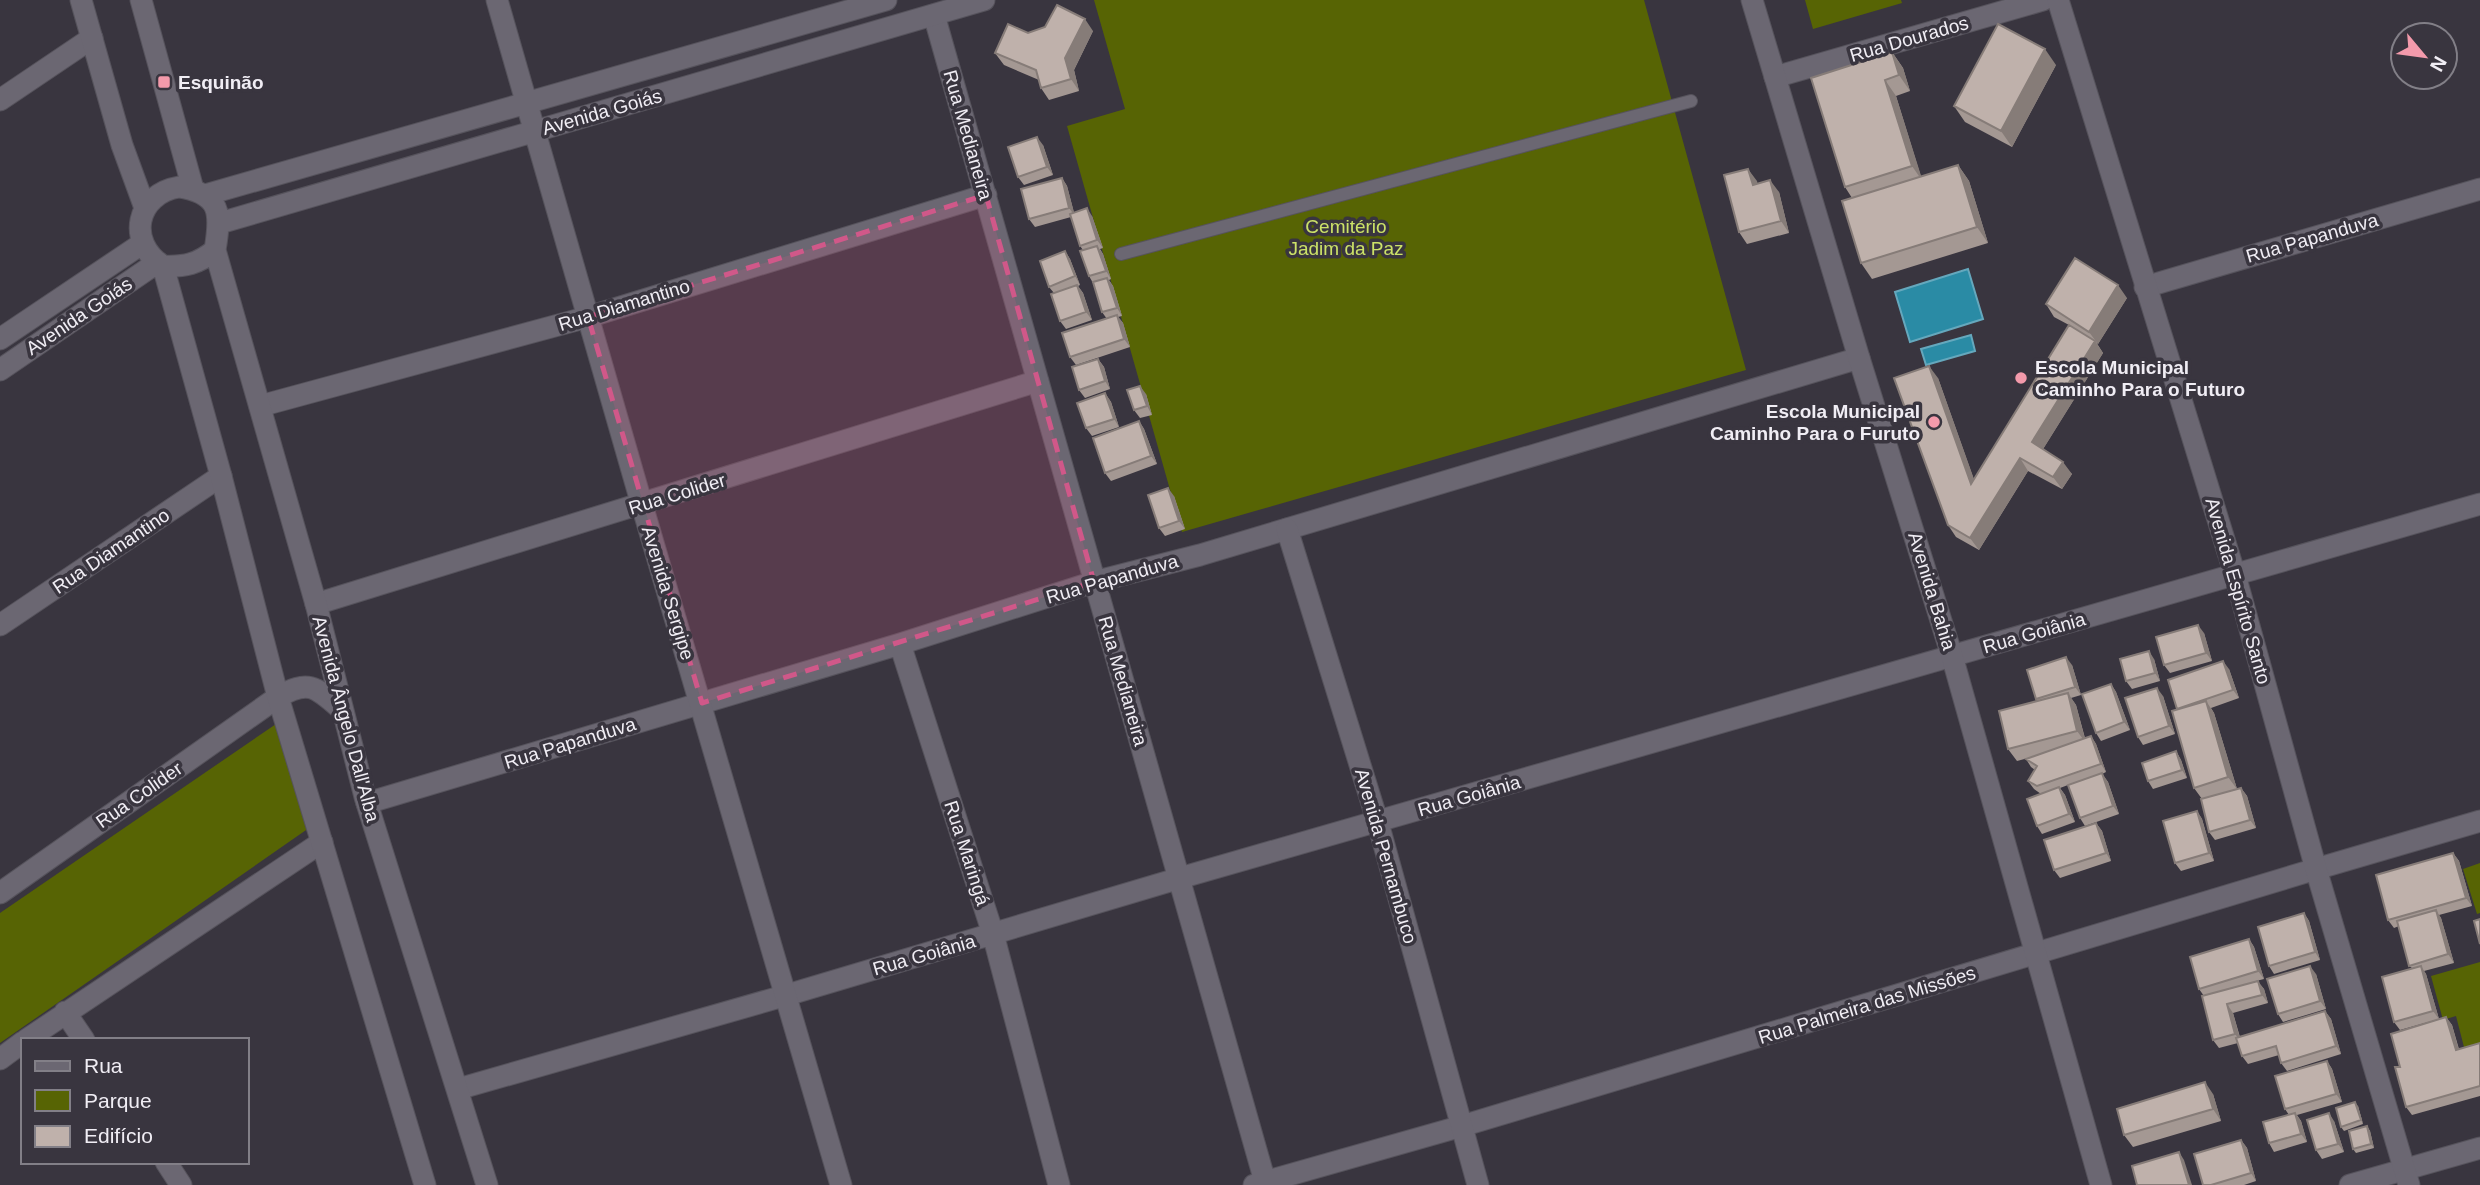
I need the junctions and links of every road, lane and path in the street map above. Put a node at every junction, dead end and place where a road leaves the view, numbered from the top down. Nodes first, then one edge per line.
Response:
1 (81, 0) edge
2 (141, 0) edge
3 (497, 0) edge
4 (886, 0) edge
5 (984, 0) edge
6 (1752, 0) edge
7 (2043, 0) edge
8 (2058, 0) edge
9 (829, 8) edge
10 (934, 15) junction
11 (92, 38) junction
12 (1775, 77) junction
13 (0, 100) edge
14 (1691, 101) dead end
15 (527, 103) junction
16 (535, 131) junction
17 (2480, 189) edge
18 (199, 192) junction
19 (986, 195) junction
20 (145, 208) junction
21 (220, 223) junction
22 (143, 243) junction
23 (215, 250) junction
24 (1121, 254) dead end
25 (160, 264) junction
26 (2145, 287) junction
27 (588, 317) junction
28 (0, 339) edge
29 (1859, 358) junction
30 (0, 370) edge
31 (1038, 381) junction
32 (260, 406) junction
33 (221, 476) junction
34 (2480, 504) edge
35 (642, 505) junction
36 (1287, 528) junction
37 (2235, 575) junction
38 (1094, 582) junction
39 (316, 604) junction
40 (0, 625) edge
41 (901, 644) junction
42 (1952, 656) junction
43 (278, 697) junction
44 (702, 703) junction
45 (341, 709) junction
46 (367, 803) junction
47 (2480, 821) edge
48 (1378, 823) junction
49 (322, 842) junction
50 (2316, 869) junction
51 (1180, 878) junction
52 (0, 893) edge
53 (993, 934) junction
54 (2036, 954) junction
55 (787, 995) junction
56 (65, 1012) junction
57 (28, 1038) edge
58 (83, 1038) edge
59 (21, 1043) edge
60 (0, 1059) edge
61 (458, 1089) junction
62 (1462, 1126) junction
63 (2480, 1148) edge
64 (167, 1164) edge
65 (2407, 1177) edge
66 (1261, 1184) edge
67 (181, 1185) edge
68 (425, 1185) edge
69 (487, 1185) edge
70 (841, 1185) edge
71 (1059, 1185) edge
72 (1478, 1185) edge
73 (2102, 1185) edge
74 (2350, 1185) edge

1 - 11 street
2 - 18 street
3 - 15 street, Avenida Sergipe
4 - 9 street, Avenida Goiás
5 - 10 street, Avenida Goiás
6 - 12 street, Avenida Bahia
7 - 12 street, Rua Dourados
8 - 26 street, Avenida Espírito Santo
9 - 15 street, Avenida Goiás
10 - 16 street, Avenida Goiás
10 - 19 street, Rua Medianeira
11 - 13 street
11 - 20 street
12 - 29 street, Avenida Bahia
14 - 24 lane
15 - 16 street, Avenida Sergipe
15 - 18 street, Avenida Goiás
16 - 21 street, Avenida Goiás
16 - 27 street, Avenida Sergipe
17 - 26 street, Rua Papanduva
18 - 20 street
18 - 21 street
19 - 27 street, Rua Diamantino
19 - 31 street, Rua Medianeira
20 - 22 street
21 - 23 street
22 - 25 street
22 - 28 street, Avenida Goiás
23 - 25 street
23 - 32 street, Avenida Ângelo Dall'Alba
25 - 30 street, Avenida Goiás
25 - 33 street
26 - 37 street, Avenida Espírito Santo
27 - 32 street, Rua Diamantino
27 - 35 street, Avenida Sergipe
29 - 36 street, Rua Papanduva
29 - 42 street, Avenida Bahia
31 - 35 street, Rua Colider
31 - 38 street, Rua Medianeira
32 - 39 street, Avenida Ângelo Dall'Alba
33 - 40 street, Rua Diamantino
33 - 43 street
34 - 37 street, Rua Goiânia
35 - 39 street, Rua Colider
35 - 44 street, Avenida Sergipe
36 - 38 street, Rua Papanduva
36 - 48 street, Avenida Pernambuco
37 - 42 street, Rua Goiânia
37 - 50 street, Avenida Espírito Santo
38 - 41 street, Rua Papanduva
38 - 51 street, Rua Medianeira
39 - 45 street, Avenida Ângelo Dall'Alba
41 - 44 street, Rua Papanduva
41 - 53 street, Rua Maringá
42 - 48 street, Rua Goiânia
42 - 54 street, Avenida Bahia
43 - 45 street, Rua Colider
43 - 49 street
43 - 52 street, Rua Colider
44 - 46 street, Rua Papanduva
44 - 55 street, Avenida Sergipe
45 - 46 street, Avenida Ângelo Dall'Alba
46 - 61 street, Avenida Ângelo Dall'Alba
47 - 50 street, Rua Palmeira das Missões
48 - 51 street, Rua Goiânia
48 - 62 street, Avenida Pernambuco
49 - 56 street
49 - 68 street
50 - 54 street, Rua Palmeira das Missões
50 - 65 street, Avenida Espírito Santo
51 - 53 street, Rua Goiânia
51 - 66 street, Rua Medianeira
53 - 55 street, Rua Goiânia
53 - 71 street, Rua Maringá
54 - 62 street, Rua Palmeira das Missões
54 - 73 street, Avenida Bahia
55 - 61 street, Rua Goiânia
55 - 70 street, Avenida Sergipe
56 - 57 street
56 - 58 street
59 - 60 street
61 - 69 street, Avenida Ângelo Dall'Alba
62 - 66 street, Rua Palmeira das Missões
62 - 72 street, Avenida Pernambuco
63 - 65 street
64 - 67 street
65 - 74 street

